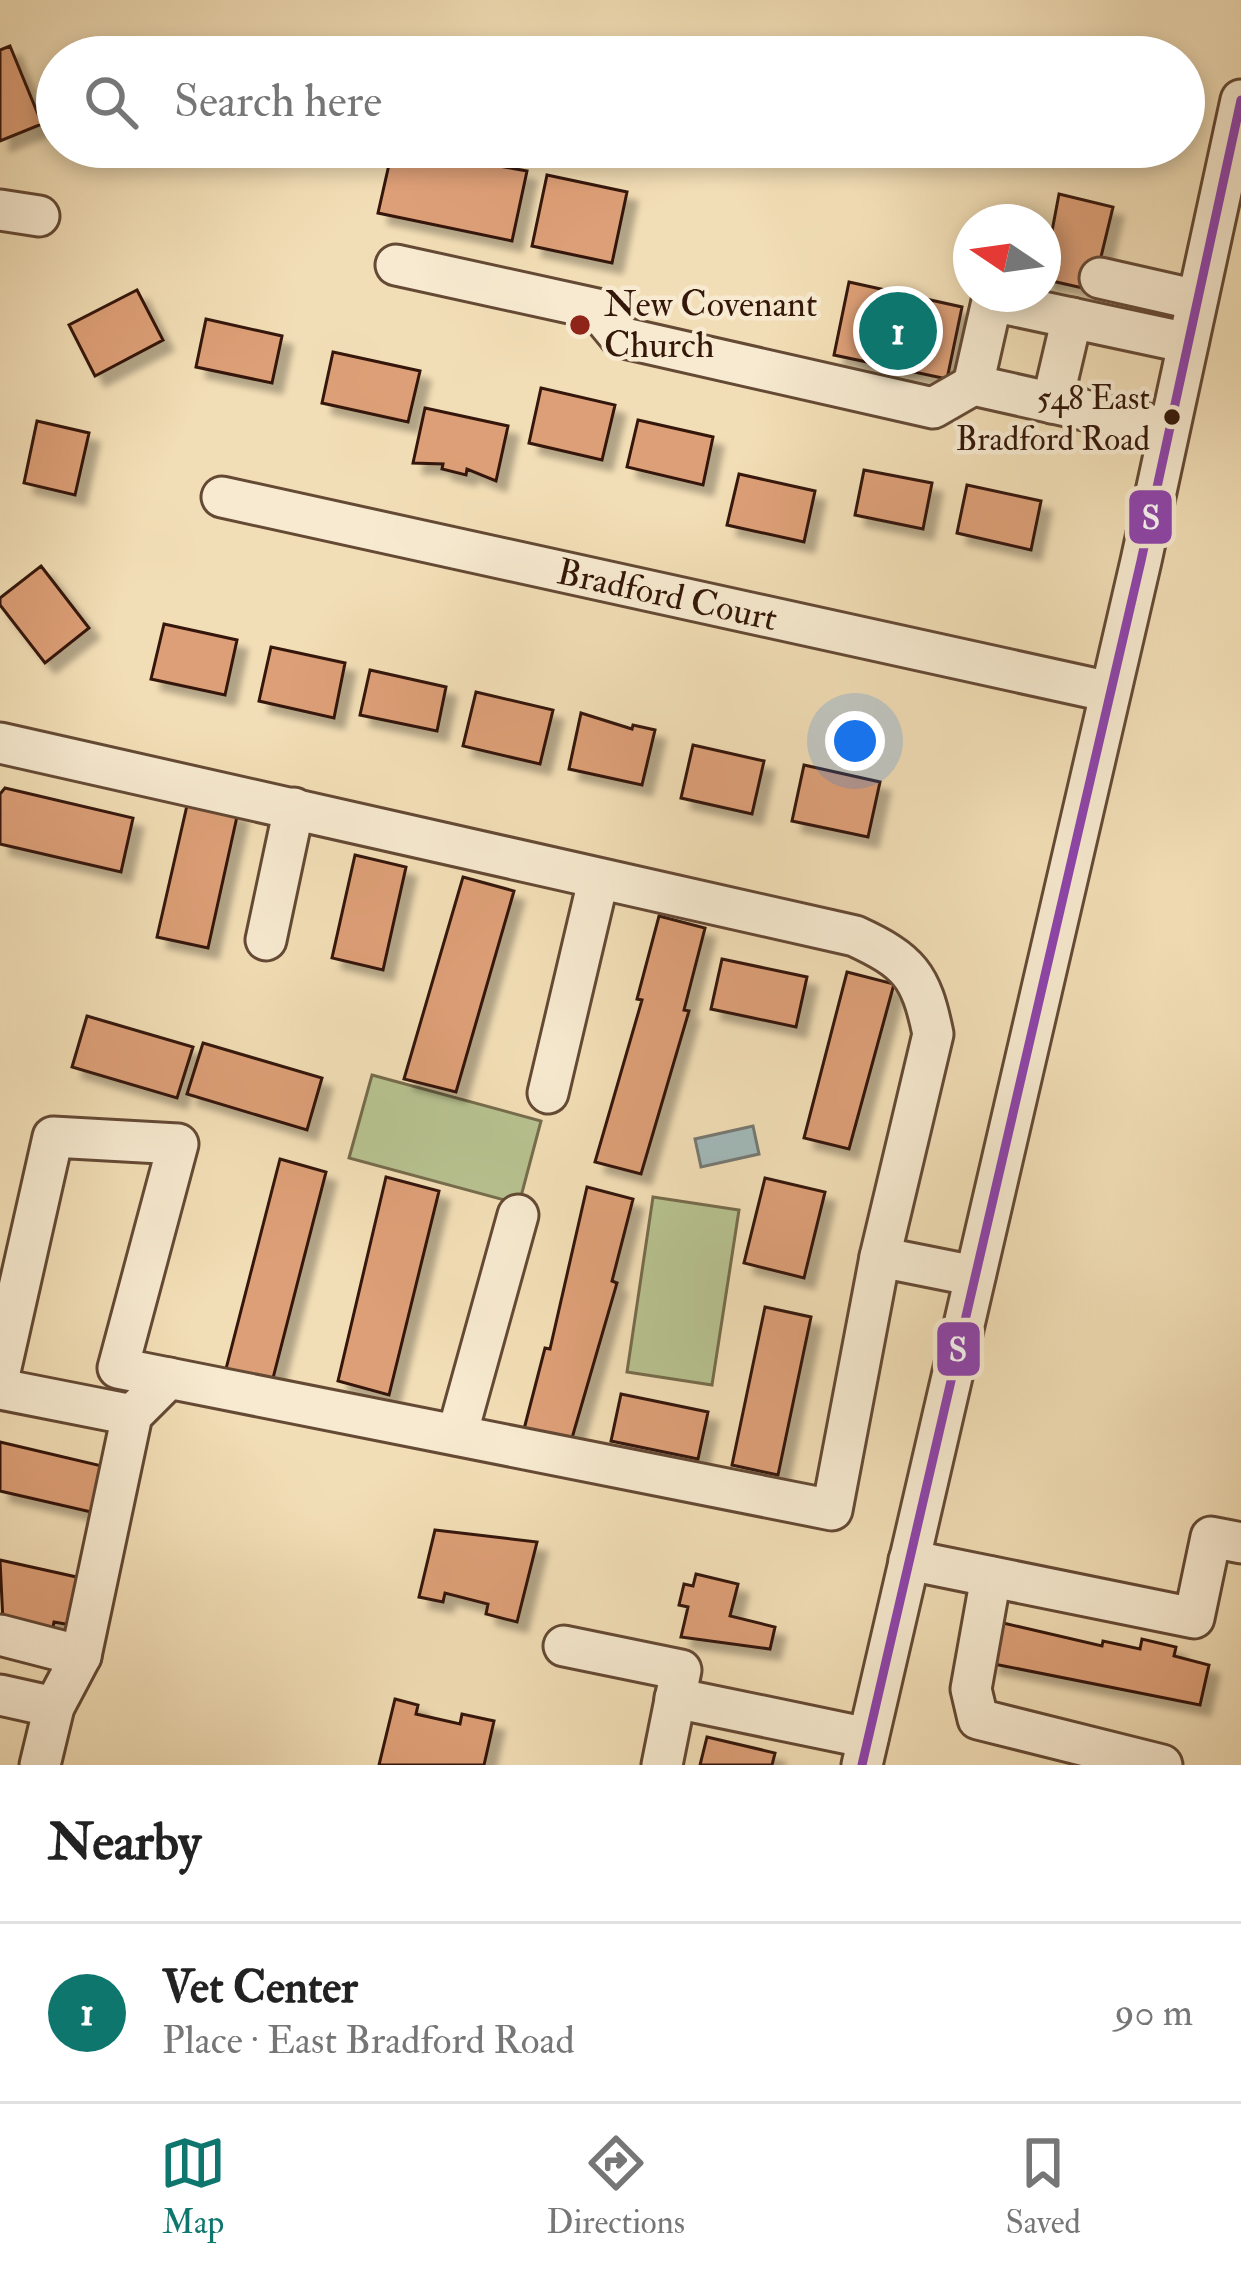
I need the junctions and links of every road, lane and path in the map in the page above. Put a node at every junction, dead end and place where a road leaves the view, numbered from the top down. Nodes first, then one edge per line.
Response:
1 (1241, 100) edge
2 (0, 210) edge
3 (39, 216) dead end
4 (396, 265) dead end
5 (1100, 278) dead end
6 (1197, 300) junction
7 (1072, 318) junction
8 (1188, 343) junction
9 (973, 385) junction
10 (1052, 403) junction
11 (1169, 429) junction
12 (222, 497) dead end
13 (1110, 692) junction
14 (0, 743) edge
15 (294, 808) junction
16 (598, 881) junction
17 (266, 940) dead end
18 (548, 1093) dead end
19 (518, 1214) dead end
20 (880, 1257) junction
21 (975, 1276) junction
22 (0, 1372) edge
23 (169, 1378) junction
24 (0, 1389) edge
25 (132, 1415) junction
26 (457, 1435) junction
27 (1241, 1543) edge
28 (909, 1559) junction
29 (992, 1577) junction
30 (0, 1635) edge
31 (564, 1646) dead end
32 (81, 1656) junction
33 (0, 1695) edge
34 (676, 1698) junction
35 (54, 1707) junction
36 (865, 1752) edge
37 (40, 1765) edge
38 (662, 1765) edge
39 (1162, 1765) edge

1 - 6 street
2 - 3 street
4 - 9 street
5 - 6 street
6 - 8 street
7 - 8 street
7 - 9 street
7 - 10 street
8 - 11 street
9 - 10 street
10 - 11 street
11 - 13 street
12 - 13 street, Bradford Court
13 - 21 street
14 - 15 street
15 - 16 street
15 - 17 street
16 - 18 street
16 - 20 street
19 - 26 street
20 - 21 street
20 - 26 street
21 - 28 street
22 - 23 street
23 - 25 street
23 - 26 street
24 - 25 street
25 - 32 street
27 - 29 street
28 - 29 street
28 - 36 street
29 - 39 street
30 - 32 street
31 - 34 street
32 - 35 street
33 - 35 street
34 - 36 street
34 - 38 street
35 - 37 street

